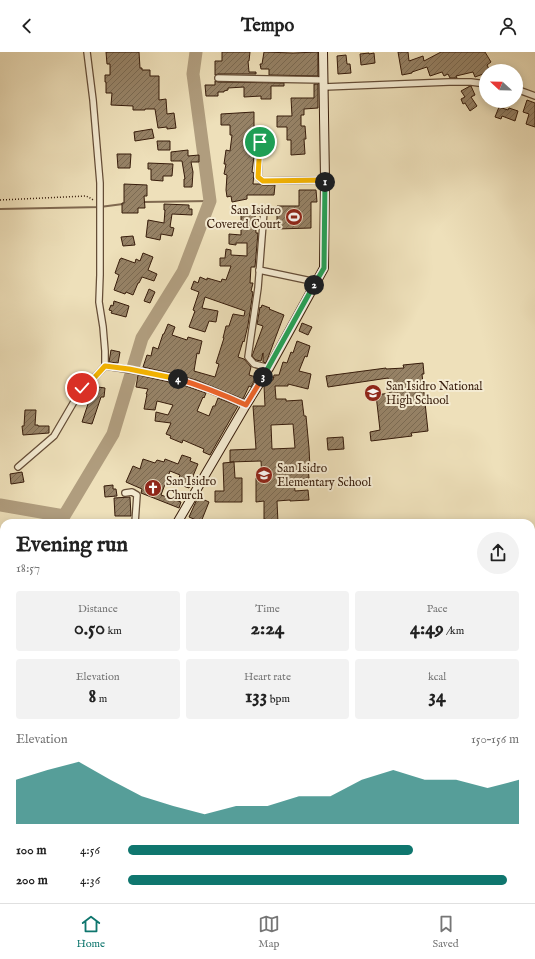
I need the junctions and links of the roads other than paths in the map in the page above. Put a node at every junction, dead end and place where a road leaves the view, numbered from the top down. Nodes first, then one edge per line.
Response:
1 (87, 52) edge
2 (323, 52) edge
3 (218, 78) dead end
4 (479, 83) edge
5 (324, 84) junction
6 (523, 92) edge
7 (535, 96) edge
8 (260, 142) dead end
9 (325, 180) junction
10 (264, 211) dead end
11 (259, 270) junction
12 (316, 282) junction
13 (105, 366) junction
14 (269, 368) junction
15 (246, 405) junction
16 (18, 467) dead end
17 (125, 494) dead end
18 (135, 519) edge
19 (179, 519) edge

1 - 13 street
2 - 5 main road
3 - 5 street
4 - 5 street
5 - 9 main road
6 - 7 street
8 - 9 street
9 - 12 main road
10 - 11 street
11 - 12 street
11 - 14 street
12 - 14 main road
13 - 15 street
13 - 16 street
14 - 15 main road
15 - 19 main road
17 - 18 street

